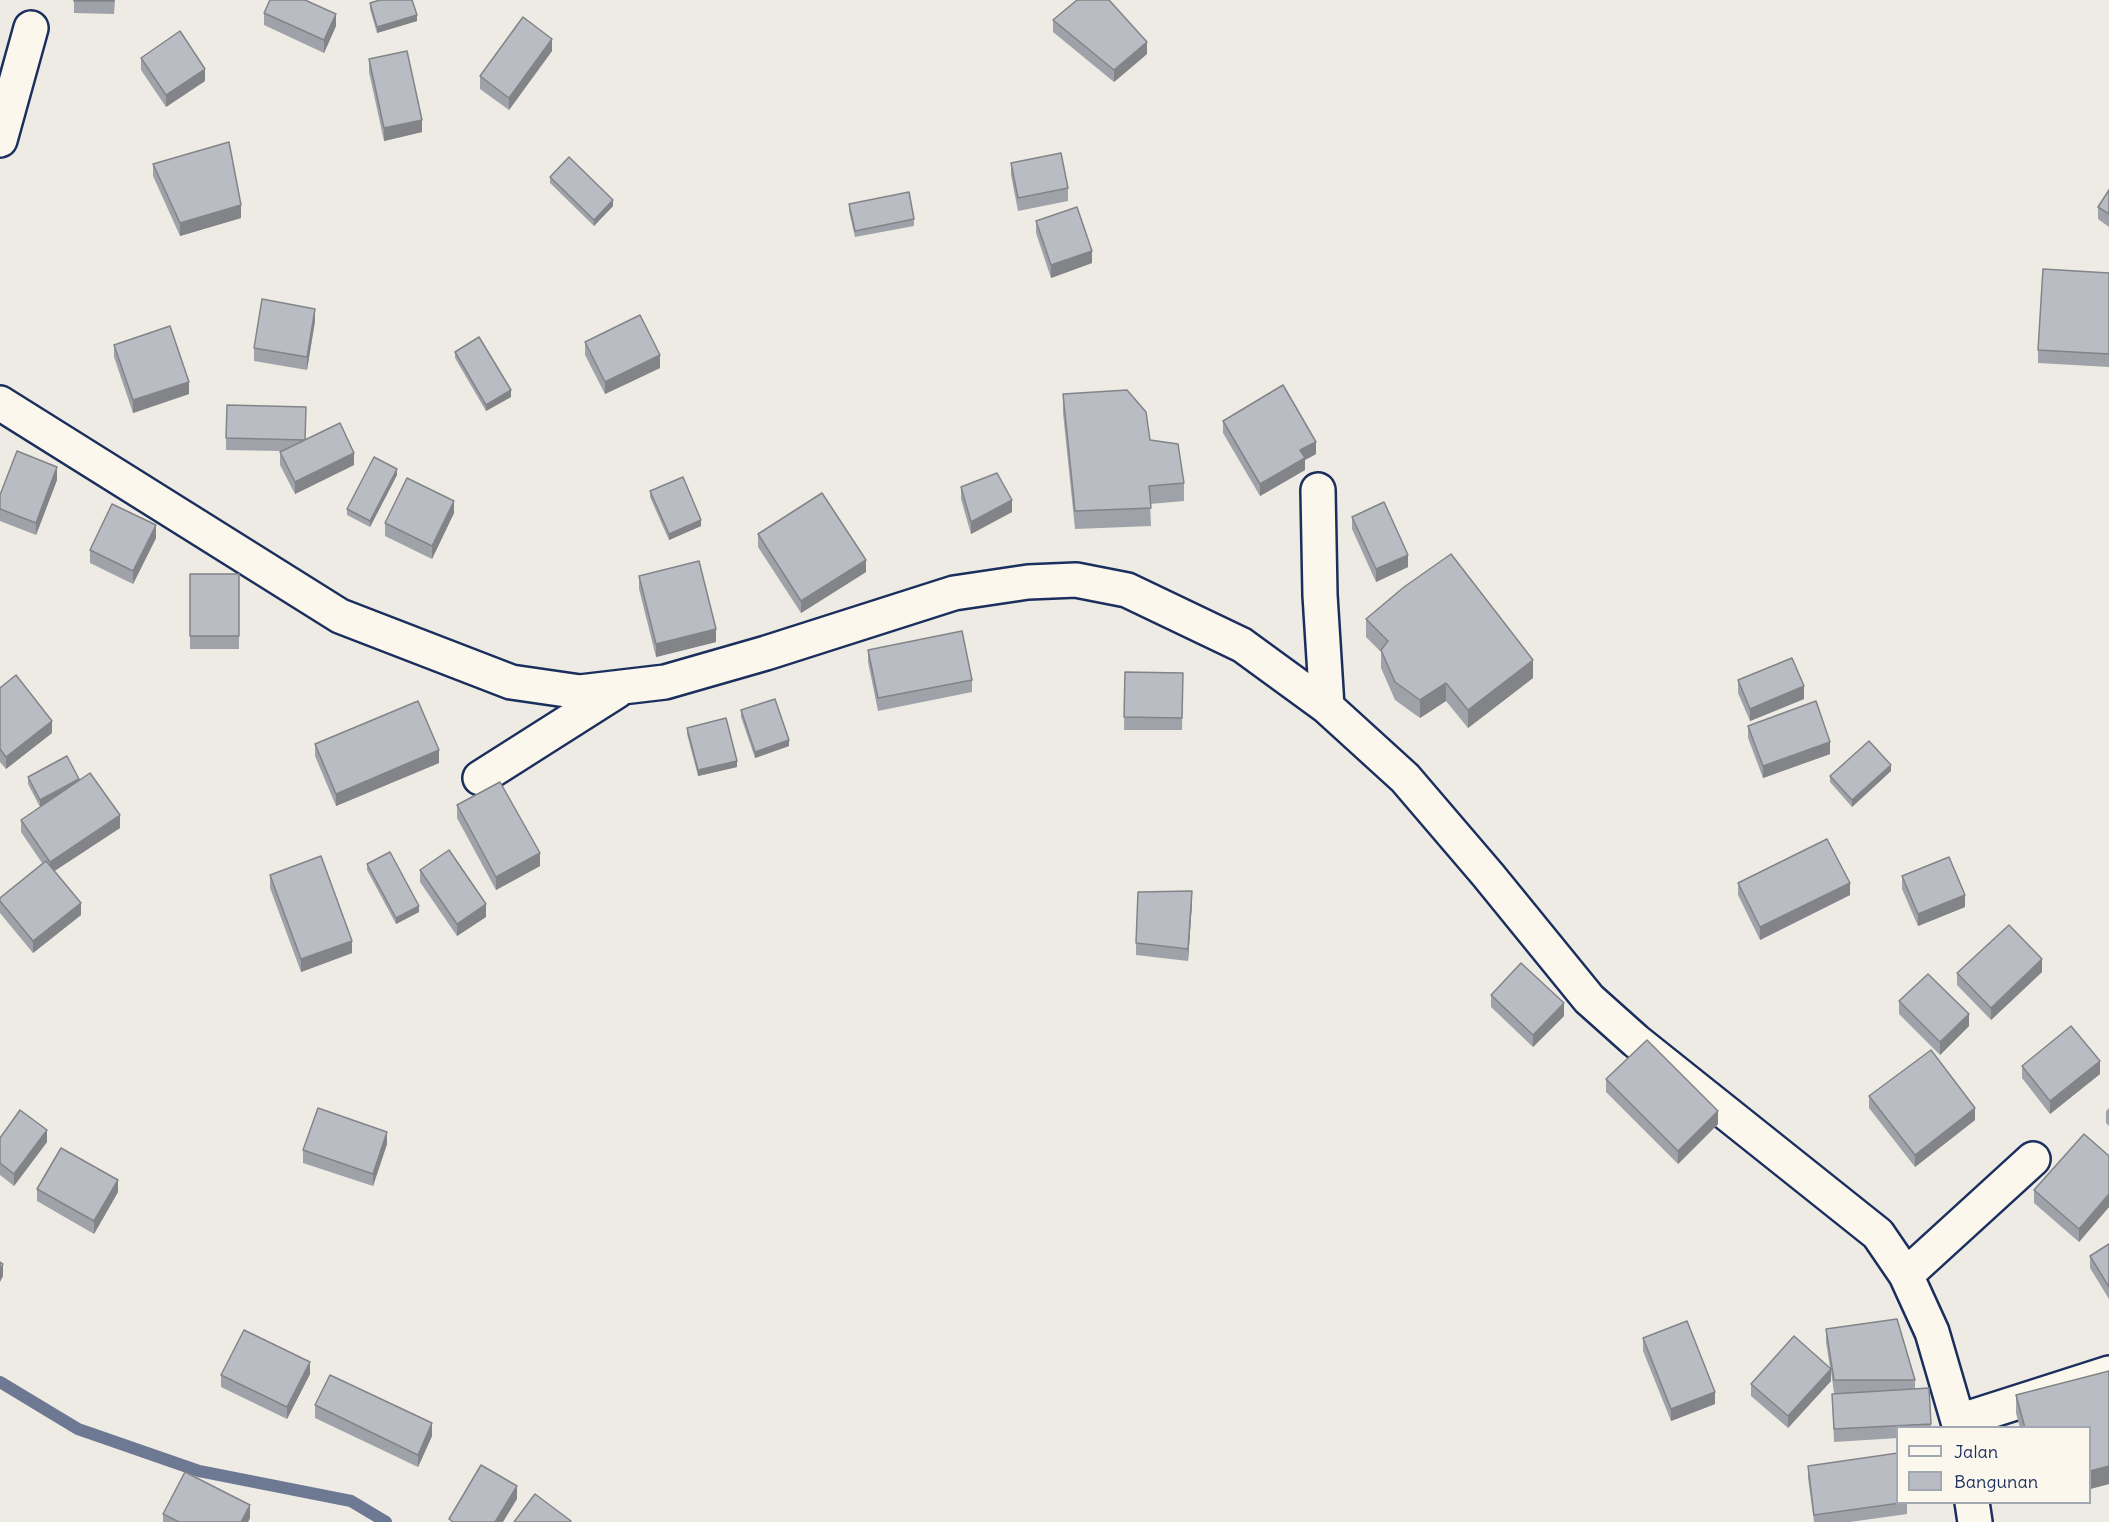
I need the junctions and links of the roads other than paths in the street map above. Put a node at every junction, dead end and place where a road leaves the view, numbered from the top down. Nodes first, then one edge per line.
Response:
1 (31, 28) dead end
2 (0, 140) edge
3 (0, 403) edge
4 (1318, 490) dead end
5 (623, 687) junction
6 (1327, 707) junction
7 (480, 778) dead end
8 (2033, 1159) dead end
9 (1906, 1275) junction
10 (2109, 1373) edge
11 (1959, 1424) edge
12 (1972, 1504) edge
13 (1975, 1522) edge

1 - 2 street
3 - 5 street
4 - 6 street
5 - 6 street
5 - 7 street
6 - 9 street
8 - 9 street
9 - 11 street
10 - 11 street
12 - 13 street

